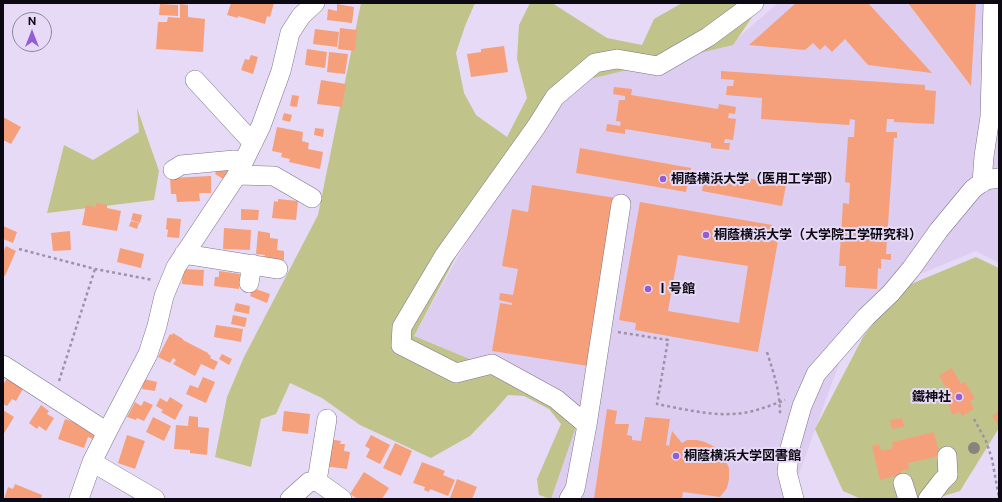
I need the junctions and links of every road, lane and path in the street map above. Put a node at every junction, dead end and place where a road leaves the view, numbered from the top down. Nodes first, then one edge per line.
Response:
1 (316, 3) edge
2 (754, 3) edge
3 (993, 3) edge
4 (195, 80) dead end
5 (253, 143) junction
6 (240, 168) junction
7 (173, 170) dead end
8 (990, 181) edge
9 (312, 198) dead end
10 (621, 204) dead end
11 (19, 249) dead end
12 (184, 254) junction
13 (252, 264) junction
14 (278, 268) dead end
15 (95, 269) junction
16 (169, 283) junction
17 (249, 283) dead end
18 (602, 329) junction
19 (767, 352) dead end
20 (3, 365) edge
21 (808, 391) junction
22 (54, 399) junction
23 (780, 402) junction
24 (327, 419) dead end
25 (974, 419) dead end
26 (780, 420) dead end
27 (587, 425) junction
28 (106, 432) junction
29 (947, 456) dead end
30 (92, 462) junction
31 (317, 481) junction
32 (999, 498) edge
33 (79, 499) edge
34 (155, 499) edge
35 (290, 499) edge
36 (342, 499) edge
37 (568, 499) edge
38 (794, 499) edge
39 (928, 499) edge

1 - 5 street
2 - 27 street
3 - 8 street
4 - 5 street
5 - 6 street
6 - 7 street
6 - 9 street
6 - 12 street
8 - 21 street
10 - 18 street
11 - 15 path
12 - 13 street
12 - 16 street
13 - 14 street
13 - 17 street
15 - 16 path
15 - 22 path
16 - 28 street
18 - 23 path
18 - 27 street
19 - 23 path
20 - 22 street
21 - 23 path
21 - 38 street
22 - 28 street
23 - 26 path
24 - 31 street
25 - 32 path
27 - 37 street
28 - 30 street
29 - 39 street
30 - 33 street
30 - 34 street
31 - 35 street
31 - 36 street

